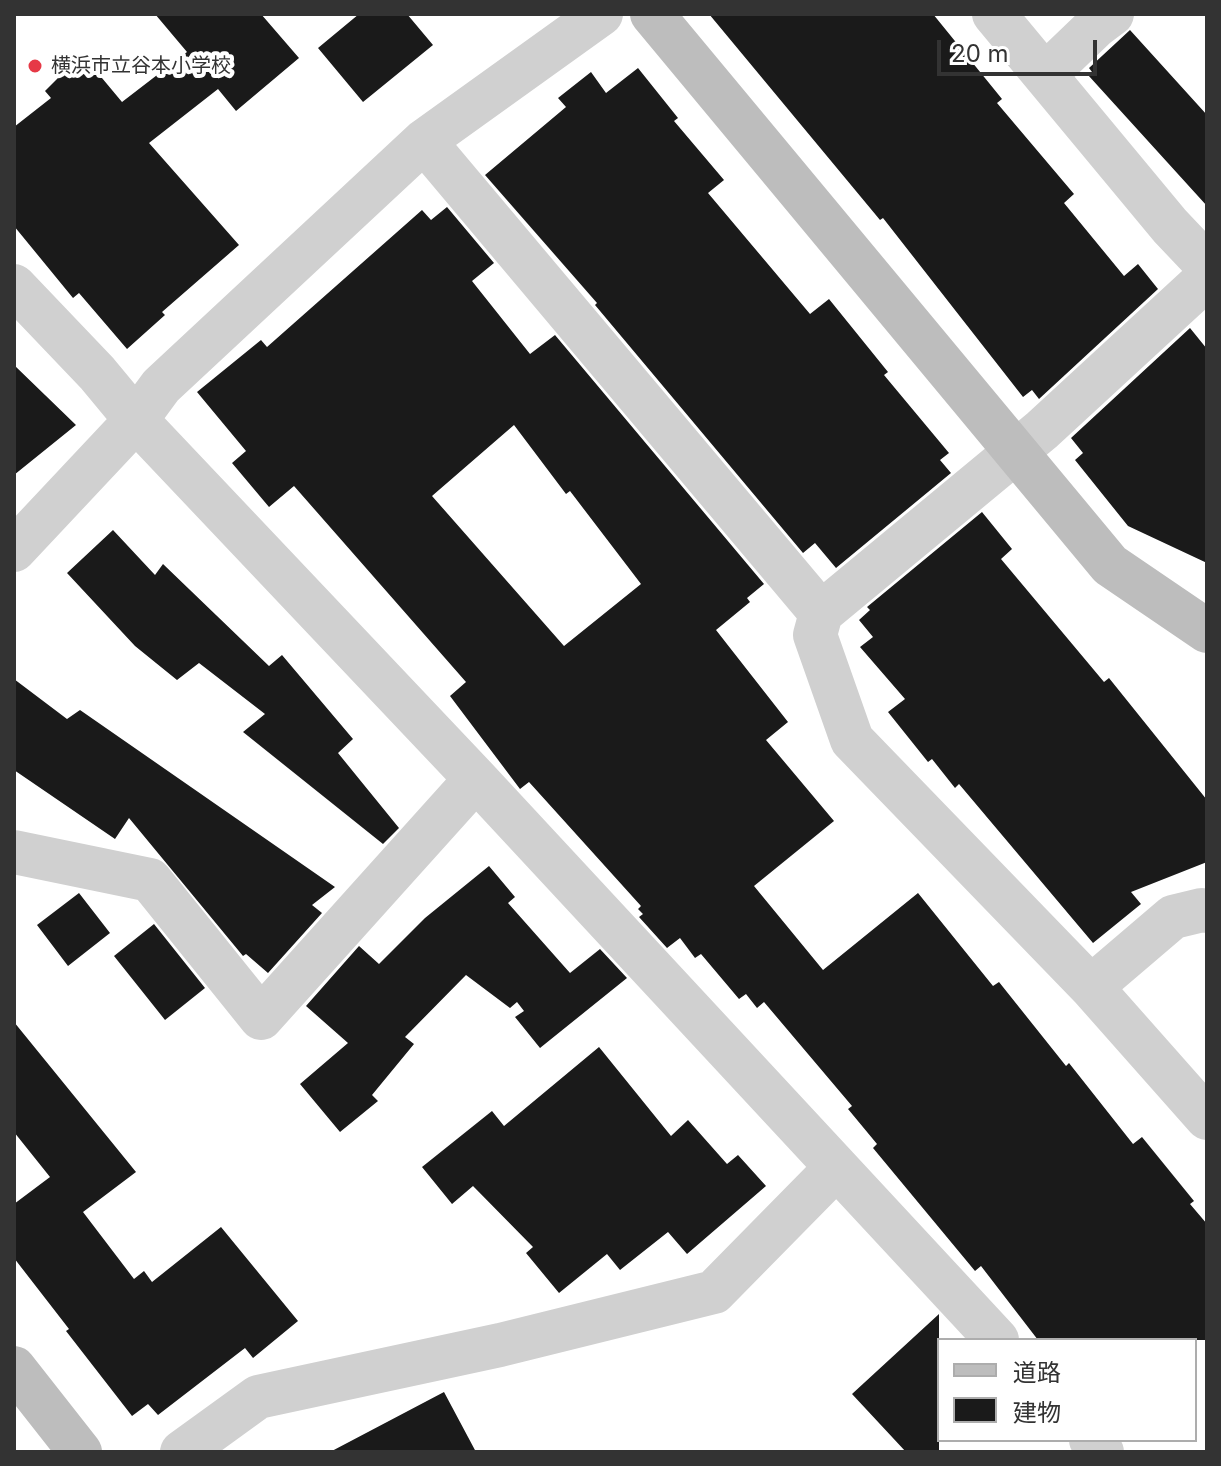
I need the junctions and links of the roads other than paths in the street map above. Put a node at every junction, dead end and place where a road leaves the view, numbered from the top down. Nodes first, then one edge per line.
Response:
1 (601, 14) edge
2 (652, 14) edge
3 (994, 14) edge
4 (1112, 14) edge
5 (1046, 74) junction
6 (424, 141) junction
7 (1207, 265) edge
8 (1207, 278) edge
9 (14, 286) edge
10 (136, 420) junction
11 (1016, 452) junction
12 (14, 550) edge
13 (821, 613) junction
14 (1207, 631) edge
15 (476, 779) junction
16 (14, 852) edge
17 (1207, 911) edge
18 (1091, 987) junction
19 (1207, 1118) edge
20 (836, 1168) junction
21 (995, 1338) edge
22 (14, 1368) edge
23 (80, 1452) edge
24 (182, 1452) edge

1 - 6 street
2 - 11 street
3 - 5 street
4 - 5 street
5 - 7 street
6 - 10 street
6 - 13 street
8 - 11 street
9 - 10 street
10 - 12 street
10 - 15 street
11 - 13 street
11 - 14 street
13 - 18 street
15 - 16 street
15 - 20 street
17 - 18 street
18 - 19 street
20 - 21 street
20 - 24 street
22 - 23 street

